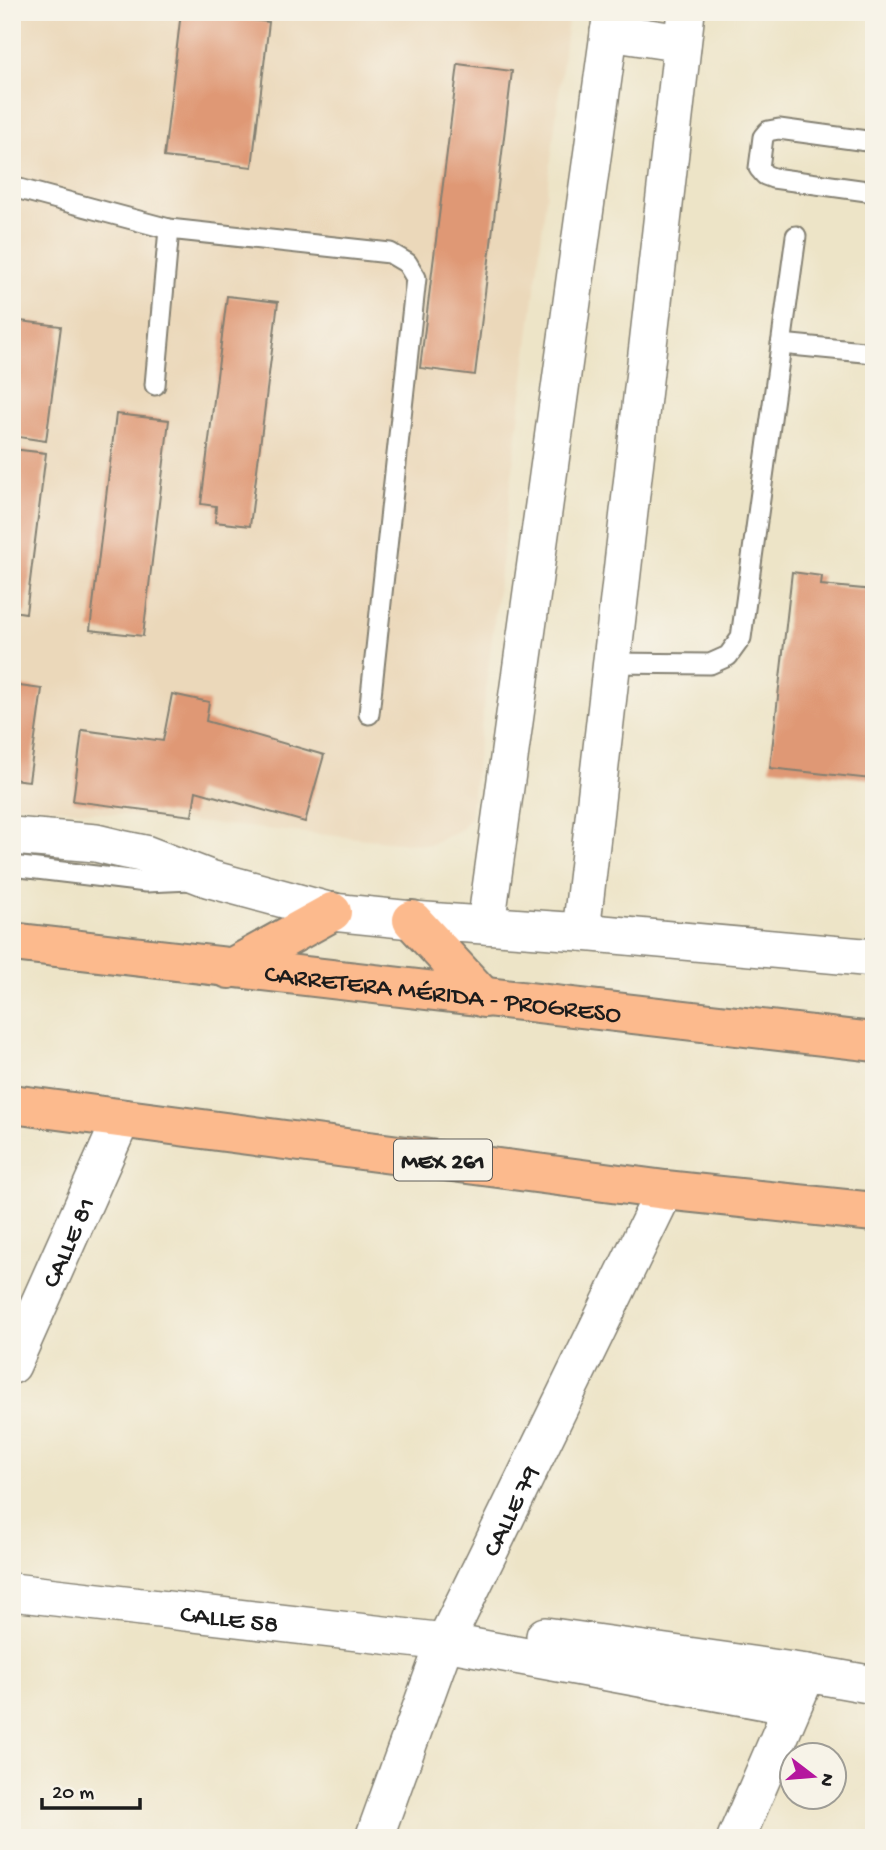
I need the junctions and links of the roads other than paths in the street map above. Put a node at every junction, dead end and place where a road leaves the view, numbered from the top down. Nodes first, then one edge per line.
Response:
1 (611, 22) edge
2 (684, 28) edge
3 (874, 142) edge
4 (12, 187) edge
5 (874, 192) edge
6 (169, 229) junction
7 (796, 236) dead end
8 (781, 344) junction
9 (874, 353) edge
10 (155, 385) dead end
11 (611, 663) junction
12 (369, 714) dead end
13 (12, 836) edge
14 (12, 866) edge
15 (210, 879) junction
16 (332, 912) junction
17 (412, 920) junction
18 (486, 925) junction
19 (581, 932) junction
20 (12, 942) edge
21 (874, 958) edge
22 (229, 968) junction
23 (484, 998) junction
24 (874, 1042) edge
25 (12, 1104) edge
26 (122, 1118) junction
27 (665, 1189) junction
28 (874, 1212) edge
29 (12, 1365) edge
30 (12, 1592) edge
31 (450, 1632) junction
32 (873, 1684) edge
33 (799, 1690) junction
34 (374, 1838) edge
35 (736, 1838) edge

1 - 2 street
1 - 18 street
2 - 11 street
3 - 5 lane
4 - 6 lane
6 - 10 lane
6 - 12 lane
7 - 8 lane
8 - 9 lane
8 - 11 lane
11 - 19 street
13 - 15 street
14 - 15 lane
15 - 16 street
16 - 17 street
16 - 22 highway
17 - 18 street
17 - 23 highway
18 - 19 street
19 - 21 street
20 - 22 highway, CARRETERA MÉRIDA - PROGRESO
22 - 23 highway, CARRETERA MÉRIDA - PROGRESO
23 - 24 highway, CARRETERA MÉRIDA - PROGRESO
25 - 26 highway, MEX 261
26 - 27 highway, MEX 261
26 - 29 street, CALLE 81
27 - 28 highway, MEX 261
27 - 31 street, CALLE 79
30 - 31 street, CALLE 58
31 - 33 street, CALLE 58
31 - 34 street, CALLE 79
32 - 33 street, CALLE 58
33 - 35 street

